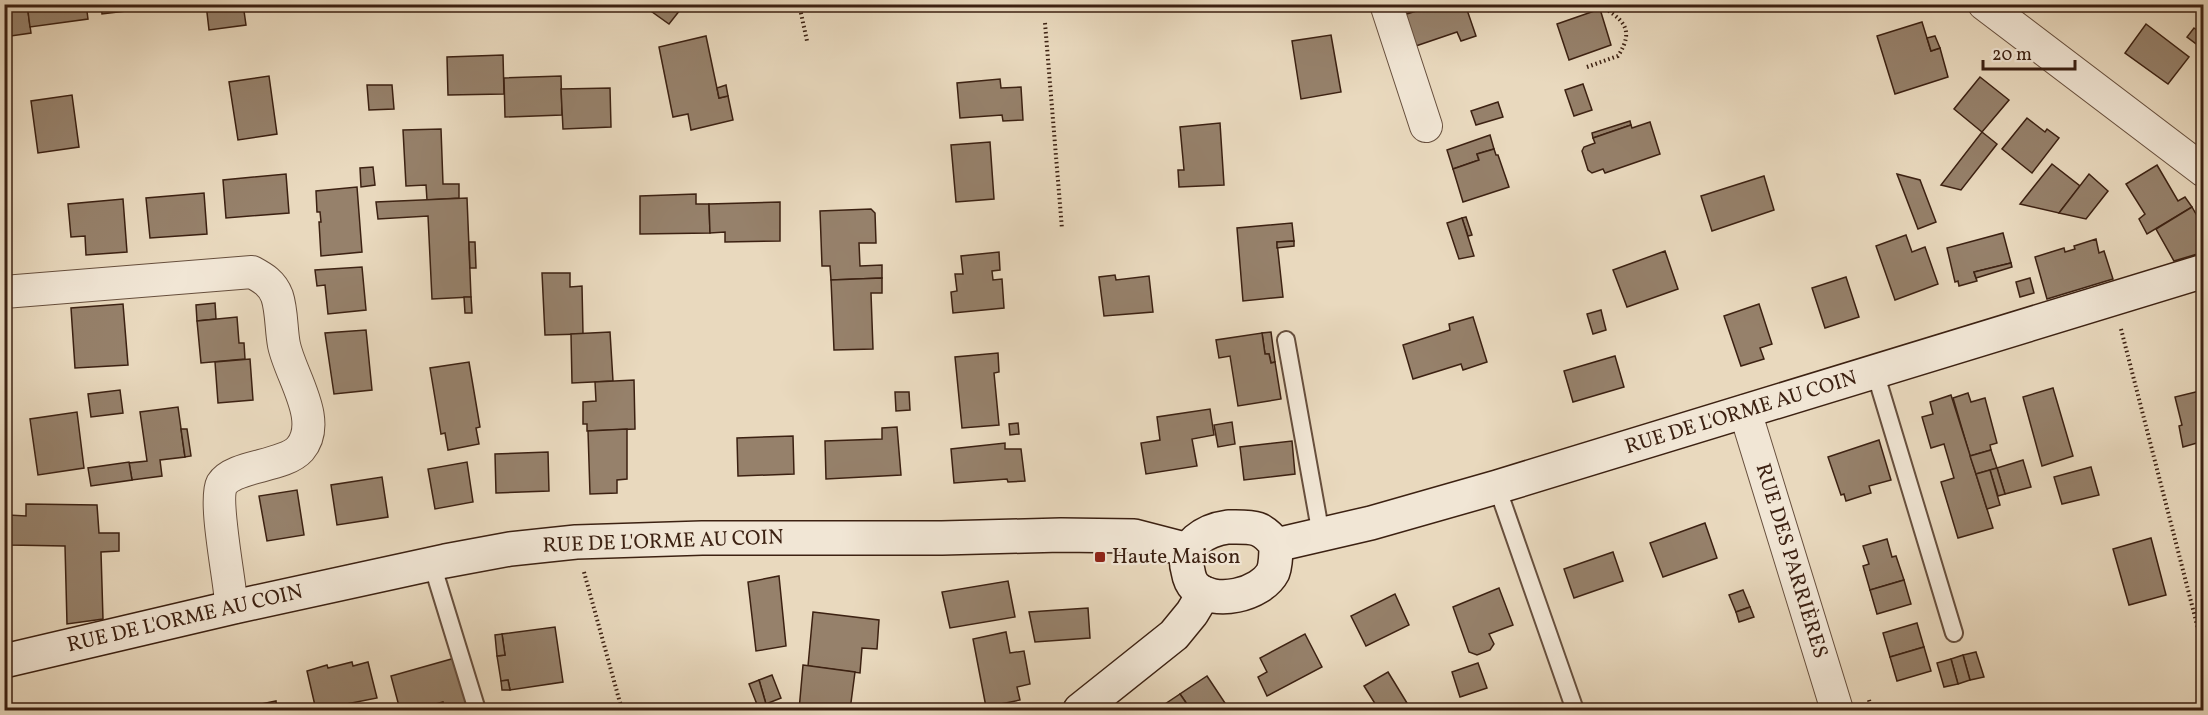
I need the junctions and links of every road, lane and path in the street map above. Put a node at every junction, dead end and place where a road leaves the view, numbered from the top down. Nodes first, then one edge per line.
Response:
1 (799, 4) edge
2 (1386, 4) edge
3 (1598, 4) edge
4 (1984, 4) edge
5 (1045, 23) dead end
6 (807, 41) dead end
7 (1587, 67) dead end
8 (1426, 126) dead end
9 (2204, 171) edge
10 (1062, 229) dead end
11 (2204, 271) edge
12 (4, 292) edge
13 (2113, 299) junction
14 (1286, 340) dead end
15 (1875, 372) junction
16 (1745, 411) junction
17 (1497, 487) junction
18 (1321, 535) junction
19 (576, 542) junction
20 (1276, 545) junction
21 (1188, 550) junction
22 (432, 564) junction
23 (1204, 593) junction
24 (234, 607) junction
25 (1954, 633) dead end
26 (2204, 652) edge
27 (4, 661) edge
28 (477, 711) edge
29 (622, 711) edge
30 (1080, 711) edge
31 (1575, 711) edge
32 (1837, 711) edge

1 - 6 path
2 - 8 street
3 - 7 path
4 - 9 street
5 - 10 path
11 - 13 main road, RUE DE L'ORME AU COIN
12 - 24 street
13 - 15 main road, RUE DE L'ORME AU COIN
13 - 26 path
14 - 18 lane
15 - 16 main road, RUE DE L'ORME AU COIN
15 - 25 lane
16 - 17 main road, RUE DE L'ORME AU COIN
16 - 32 street, RUE DES PARRIÈRES
17 - 18 main road, RUE DE L'ORME AU COIN
17 - 31 lane
18 - 20 main road, RUE DE L'ORME AU COIN
19 - 21 main road, RUE DE L'ORME AU COIN
19 - 22 main road, RUE DE L'ORME AU COIN
19 - 29 path
20 - 21 main road
20 - 23 main road
21 - 23 main road
22 - 24 main road, RUE DE L'ORME AU COIN
22 - 28 lane
23 - 30 main road
24 - 27 main road, RUE DE L'ORME AU COIN

